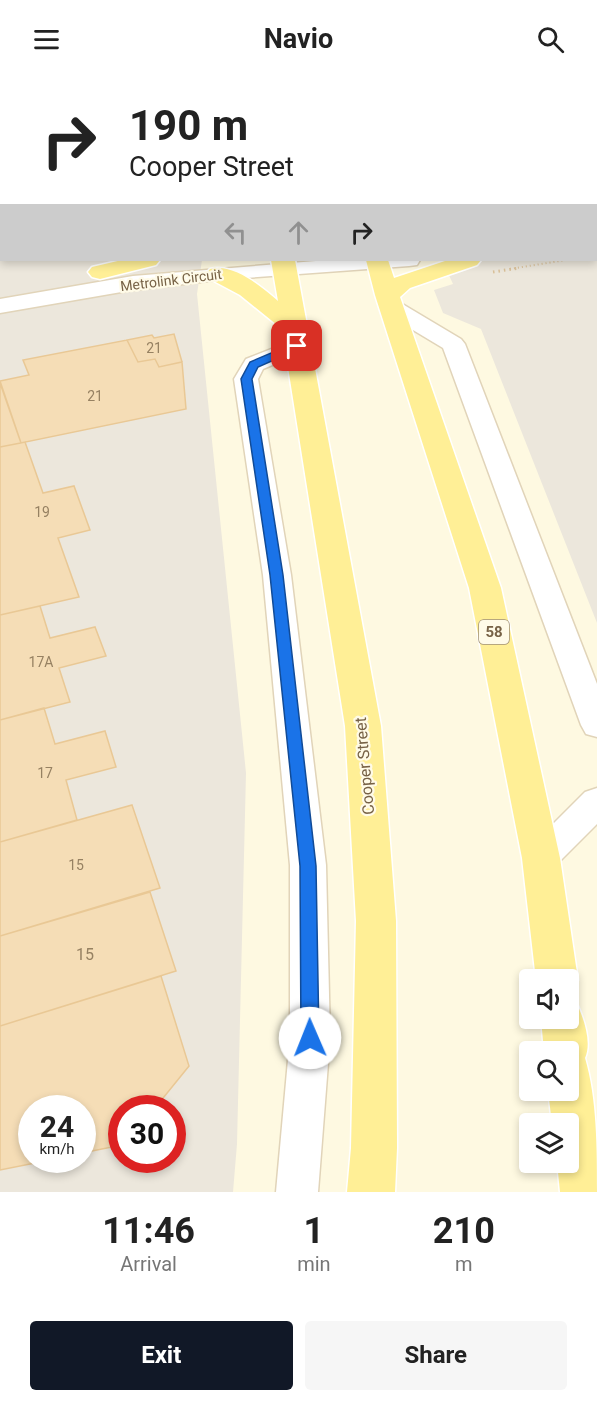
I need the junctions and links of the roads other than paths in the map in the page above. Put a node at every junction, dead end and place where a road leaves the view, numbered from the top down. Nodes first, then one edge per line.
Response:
1 (144, 261) edge
2 (180, 261) edge
3 (378, 261) edge
4 (466, 261) edge
5 (284, 265) edge
6 (100, 272) junction
7 (218, 274) junction
8 (0, 291) edge
9 (389, 301) junction
10 (0, 306) edge
11 (296, 336) junction
12 (597, 724) edge
13 (597, 802) edge
14 (542, 858) junction
15 (556, 969) edge
16 (572, 1101) edge
17 (297, 1192) edge
18 (371, 1192) edge
19 (584, 1192) edge

1 - 6 main road
2 - 6 street, Metrolink Circuit
3 - 5 street, Metrolink Circuit
3 - 9 main road, 58
4 - 9 main road
5 - 7 street, Metrolink Circuit
5 - 11 main road, Cooper Street
6 - 8 street, Metrolink Circuit
7 - 10 street, Metrolink Circuit
7 - 11 main road
9 - 12 street
9 - 14 main road, 58
11 - 17 street
11 - 18 main road, Cooper Street
13 - 14 street
14 - 15 main road, 58
16 - 19 main road

